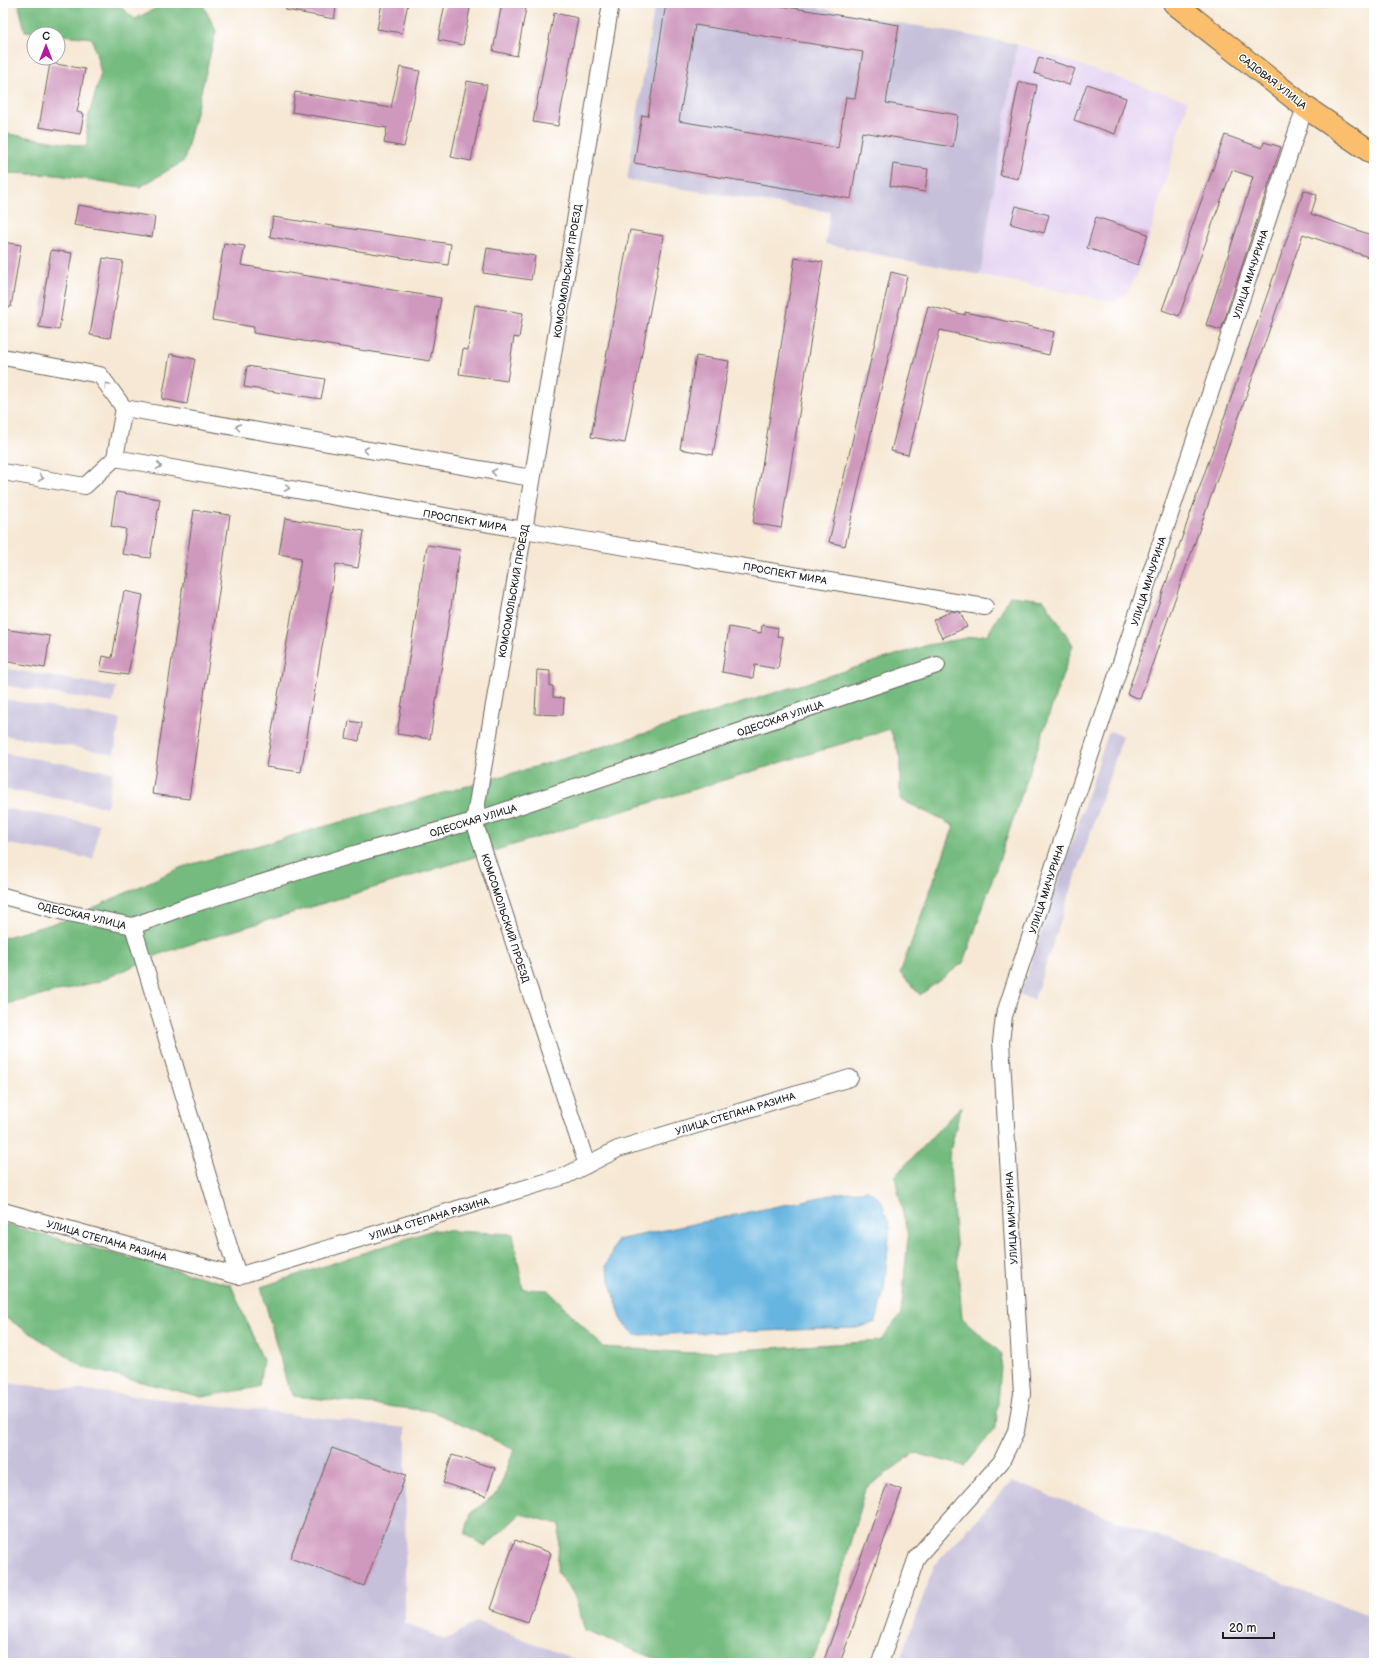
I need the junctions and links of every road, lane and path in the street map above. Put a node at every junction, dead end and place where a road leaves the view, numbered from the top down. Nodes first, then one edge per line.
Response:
1 (611, 3) edge
2 (1174, 3) edge
3 (1305, 107) junction
4 (1374, 154) edge
5 (3, 357) edge
6 (124, 408) junction
7 (115, 458) junction
8 (3, 472) edge
9 (532, 478) junction
10 (524, 530) junction
11 (985, 607) dead end
12 (937, 665) dead end
13 (474, 821) junction
14 (3, 896) edge
15 (133, 926) junction
16 (850, 1078) dead end
17 (587, 1165) junction
18 (3, 1211) edge
19 (238, 1276) junction
20 (880, 1663) edge

1 - 9 street, КОМСОМОЛЬСКИЙ ПРОЕЗД
2 - 3 main road, САДОВАЯ УЛИЦА
3 - 4 main road, САДОВАЯ УЛИЦА
3 - 20 street, УЛИЦА МИЧУРИНА
6 -> 5 street
6 - 7 street
9 -> 6 street
8 -> 7 street
7 -> 10 street, ПРОСПЕКТ МИРА
9 - 10 street, КОМСОМОЛЬСКИЙ ПРОЕЗД
10 - 11 street, ПРОСПЕКТ МИРА
10 - 13 street, КОМСОМОЛЬСКИЙ ПРОЕЗД
12 - 13 street, ОДЕССКАЯ УЛИЦА
13 - 15 street, ОДЕССКАЯ УЛИЦА
13 - 17 street, КОМСОМОЛЬСКИЙ ПРОЕЗД
14 - 15 street, ОДЕССКАЯ УЛИЦА
15 - 19 street
16 - 17 street, УЛИЦА СТЕПАНА РАЗИНА
17 - 19 street, УЛИЦА СТЕПАНА РАЗИНА
18 - 19 street, УЛИЦА СТЕПАНА РАЗИНА

